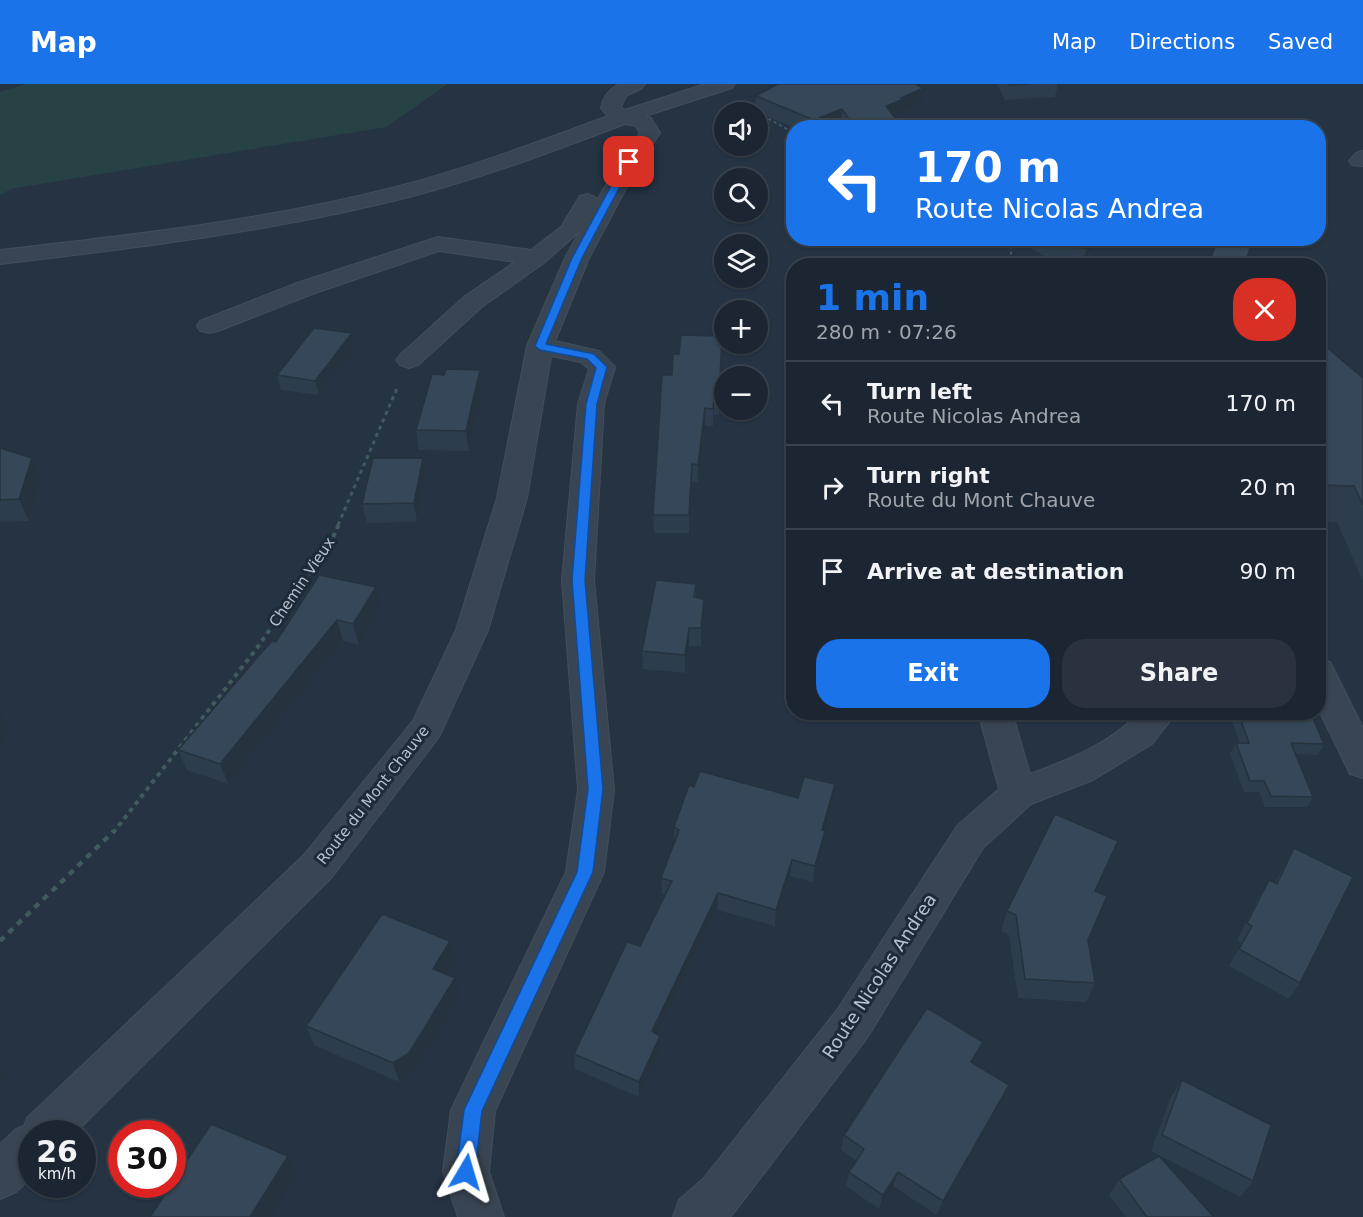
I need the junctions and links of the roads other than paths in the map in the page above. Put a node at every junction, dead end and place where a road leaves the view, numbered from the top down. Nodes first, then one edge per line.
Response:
1 (635, 84) edge
2 (724, 84) edge
3 (696, 93) junction
4 (621, 117) junction
5 (650, 133) junction
6 (545, 146) junction
7 (620, 148) junction
8 (0, 257) edge
9 (536, 258) junction
10 (209, 326) dead end
11 (540, 346) junction
12 (409, 360) road end
13 (1326, 688) edge
14 (997, 720) edge
15 (1153, 720) edge
16 (1363, 764) edge
17 (1018, 794) junction
18 (57, 1120) edge
19 (18, 1159) edge
20 (0, 1176) edge
21 (481, 1217) edge
22 (696, 1217) edge

1 - 4 street, Route du Mont Chauve
2 - 3 street
3 - 4 street
3 - 5 street
4 - 5 street
4 - 6 street
4 - 7 street, Route du Mont Chauve
5 - 7 street
6 - 7 street
6 - 8 street
7 - 9 street
7 - 11 street, Route du Mont Chauve
9 - 10 street
9 - 12 street
11 - 18 street, Route du Mont Chauve
11 - 21 street
13 - 16 street
14 - 17 street
15 - 17 street, Route Nicolas Andrea
17 - 22 street, Route Nicolas Andrea
19 - 20 street

